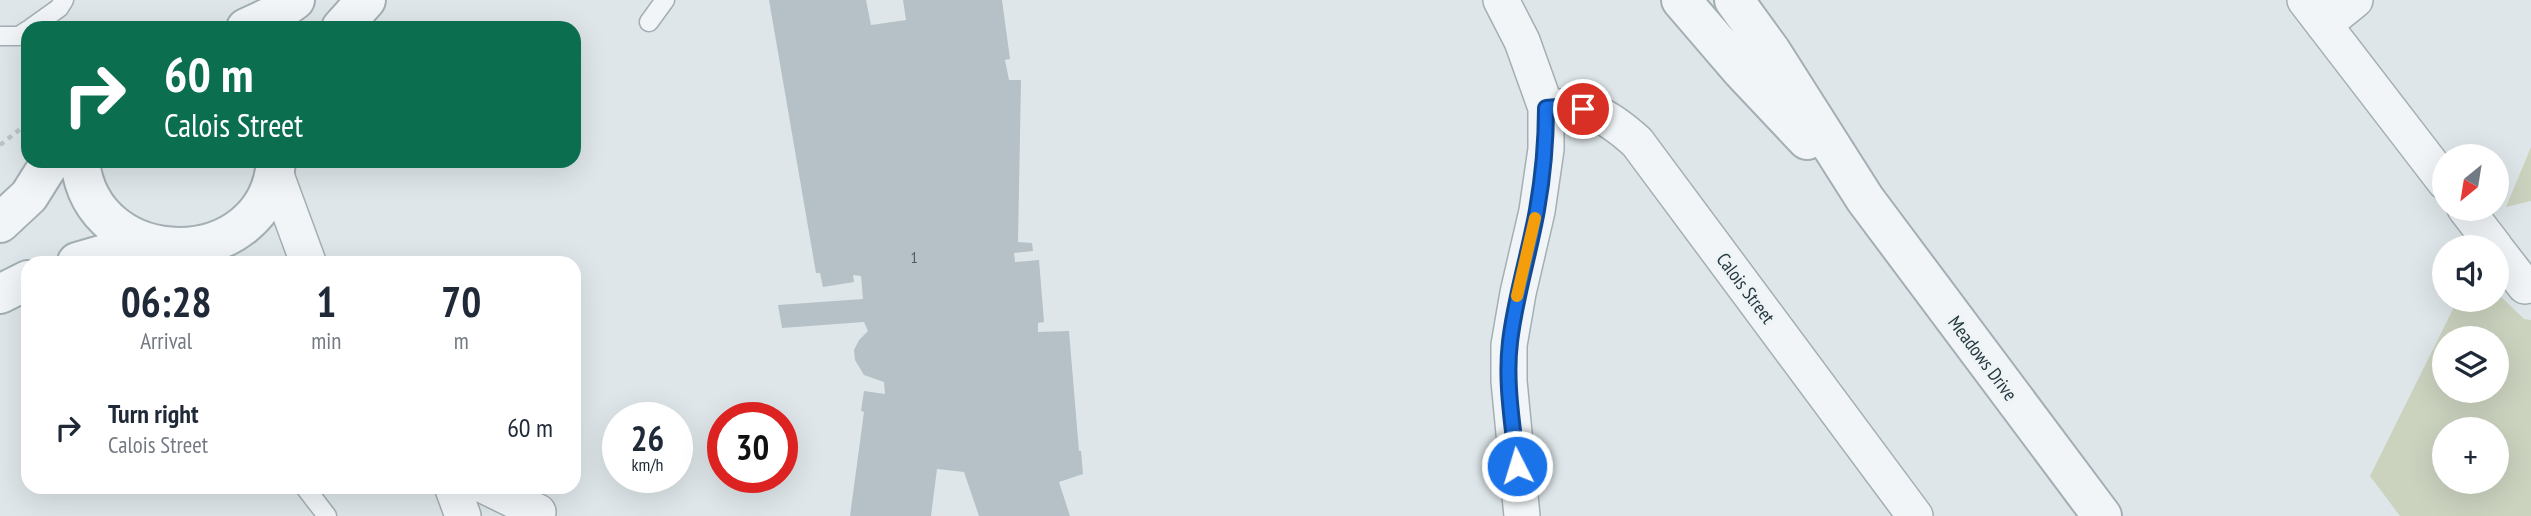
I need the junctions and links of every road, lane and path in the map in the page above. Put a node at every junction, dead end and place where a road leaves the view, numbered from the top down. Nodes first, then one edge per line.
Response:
1 (64, 0) edge
2 (295, 0) edge
3 (366, 0) edge
4 (665, 0) edge
5 (1501, 0) edge
6 (1681, 0) edge
7 (1734, 0) edge
8 (2355, 0) edge
9 (2314, 12) edge
10 (41, 21) edge
11 (261, 21) edge
12 (347, 21) edge
13 (649, 22) dead end
14 (21, 35) edge
15 (0, 36) edge
16 (1546, 108) junction
17 (21, 128) edge
18 (0, 145) edge
19 (2432, 165) edge
20 (47, 168) edge
21 (80, 168) edge
22 (276, 168) edge
23 (278, 168) edge
24 (1865, 199) junction
25 (2475, 221) edge
26 (0, 223) edge
27 (2486, 235) edge
28 (179, 252) edge
29 (98, 256) edge
30 (306, 256) edge
31 (2509, 265) edge
32 (21, 284) edge
33 (2525, 286) dead end
34 (0, 294) edge
35 (310, 494) edge
36 (455, 494) edge
37 (500, 494) edge
38 (540, 515) edge
39 (327, 516) edge
40 (463, 516) edge
41 (1522, 516) edge
42 (1915, 516) edge
43 (2102, 516) edge

1 - 10 lane
2 - 11 street
3 - 12 street
4 - 13 lane
5 - 16 street
6 - 24 street, Meadows Drive
7 - 24 street, Meadows Drive
8 - 9 street
9 - 19 street
14 - 15 lane
16 - 41 street
16 - 42 street, Calois Street
17 - 18 path
20 - 26 street
21 - 28 street
22 - 28 street
23 - 30 street
24 - 43 street, Meadows Drive
25 - 27 street
28 - 29 street
31 - 33 street
32 - 34 street
35 - 39 lane
36 - 40 street
37 - 38 street

